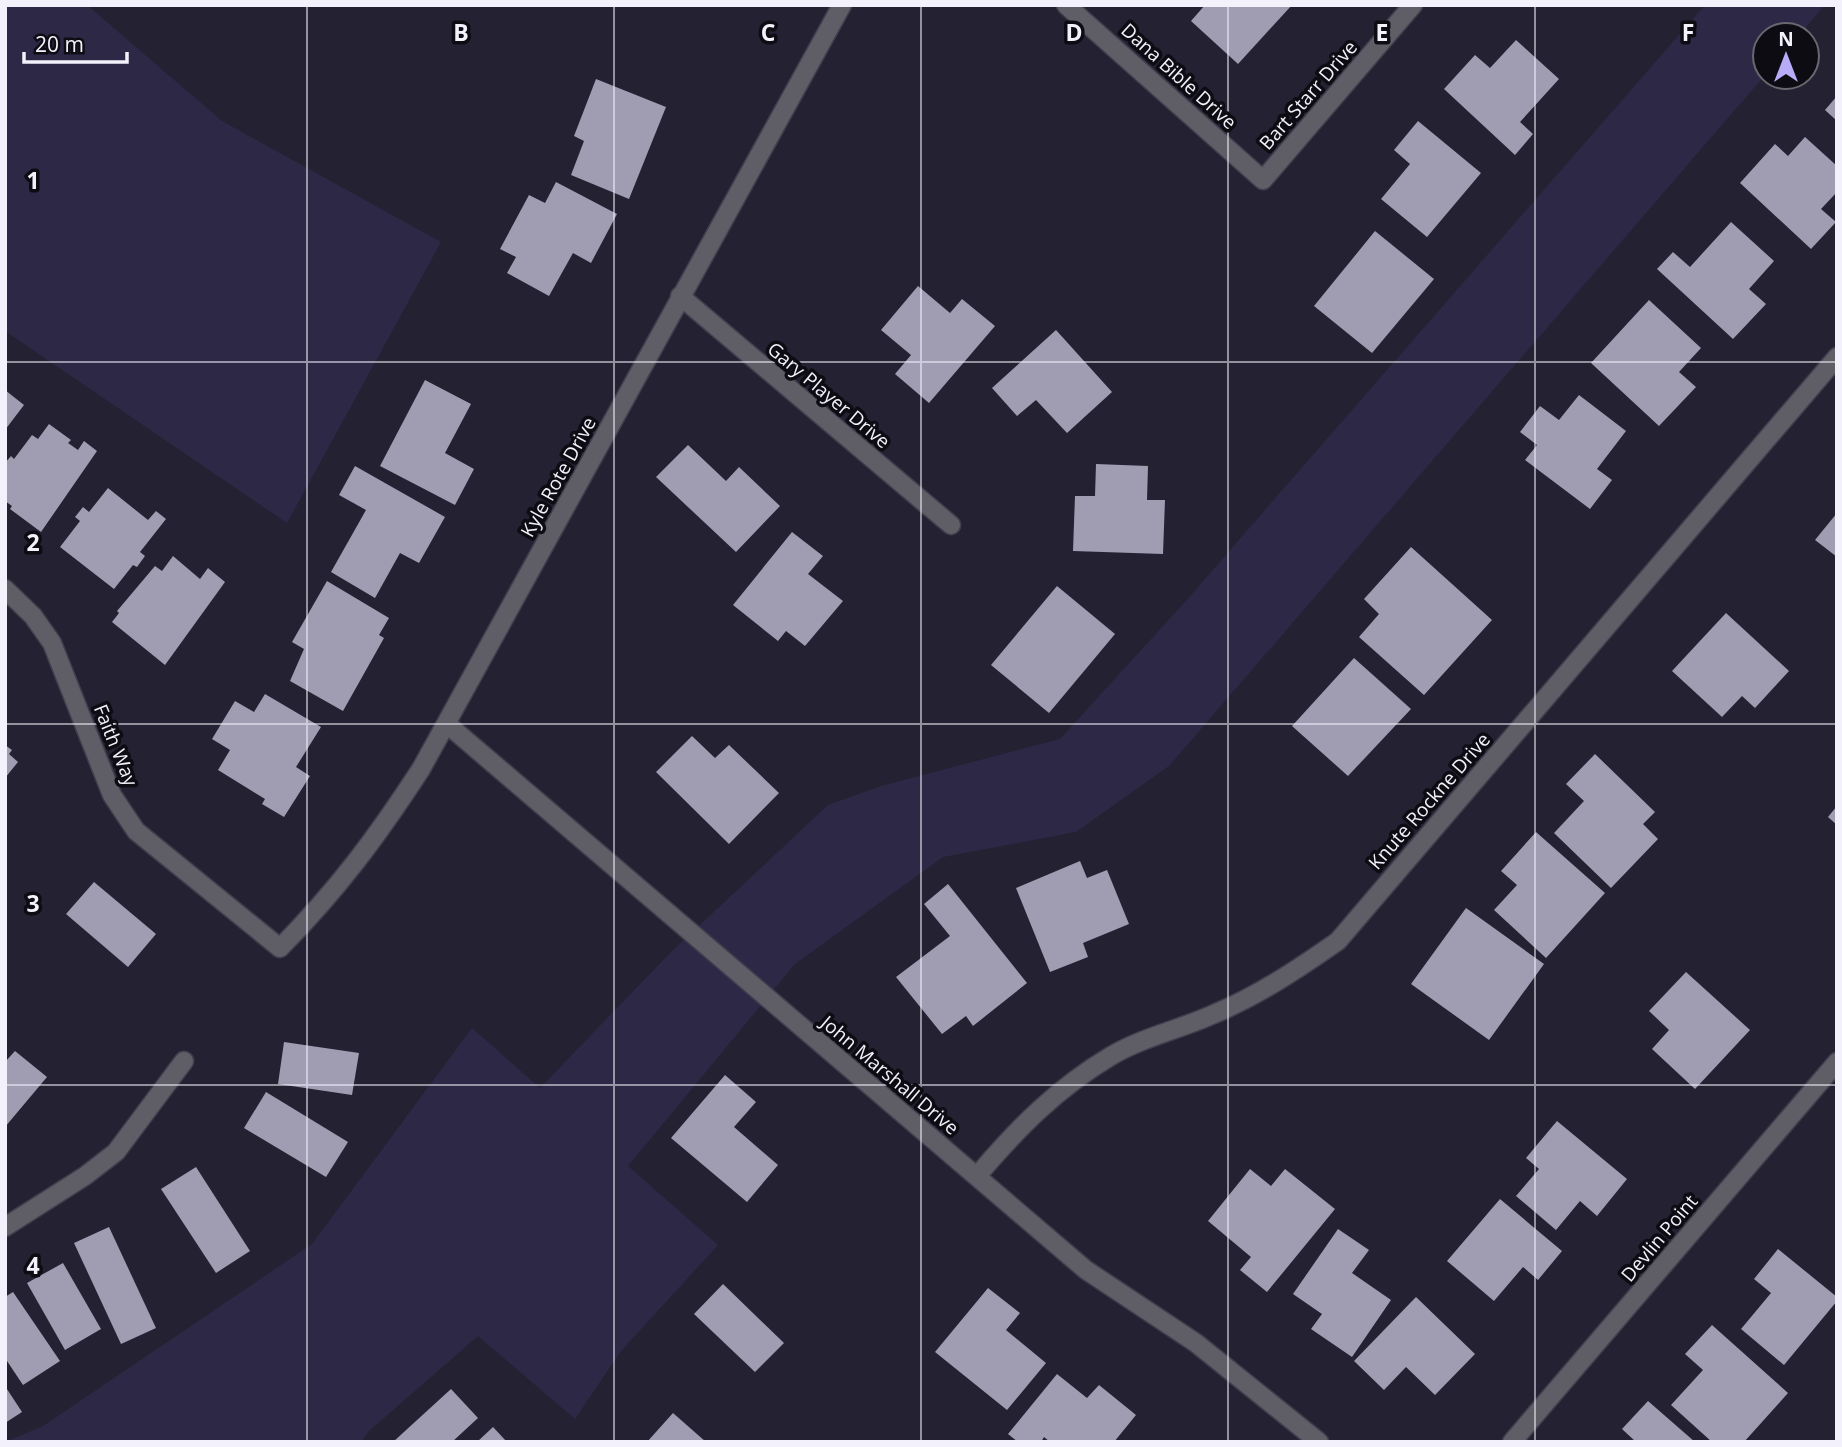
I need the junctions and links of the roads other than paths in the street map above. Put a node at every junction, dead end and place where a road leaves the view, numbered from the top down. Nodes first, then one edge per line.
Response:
1 (842, 5) edge
2 (1066, 5) edge
3 (1413, 5) edge
4 (1263, 180) joint
5 (680, 296) junction
6 (1837, 357) edge
7 (951, 525) dead end
8 (5, 589) edge
9 (447, 724) junction
10 (280, 948) joint
11 (184, 1061) dead end
12 (1837, 1062) edge
13 (977, 1176) junction
14 (5, 1227) edge
15 (1319, 1442) edge
16 (1512, 1442) edge

1 - 5 street, Kyle Rote Drive
2 - 4 street, Dana Bible Drive
3 - 4 street, Bart Starr Drive
5 - 7 street, Gary Player Drive
5 - 9 street, Kyle Rote Drive
6 - 13 street, Knute Rockne Drive
8 - 10 street, Faith Way
9 - 10 street, Kyle Rote Drive
9 - 13 street, John Marshall Drive
11 - 14 street
12 - 16 street, Devlin Point
13 - 15 street, John Marshall Drive

